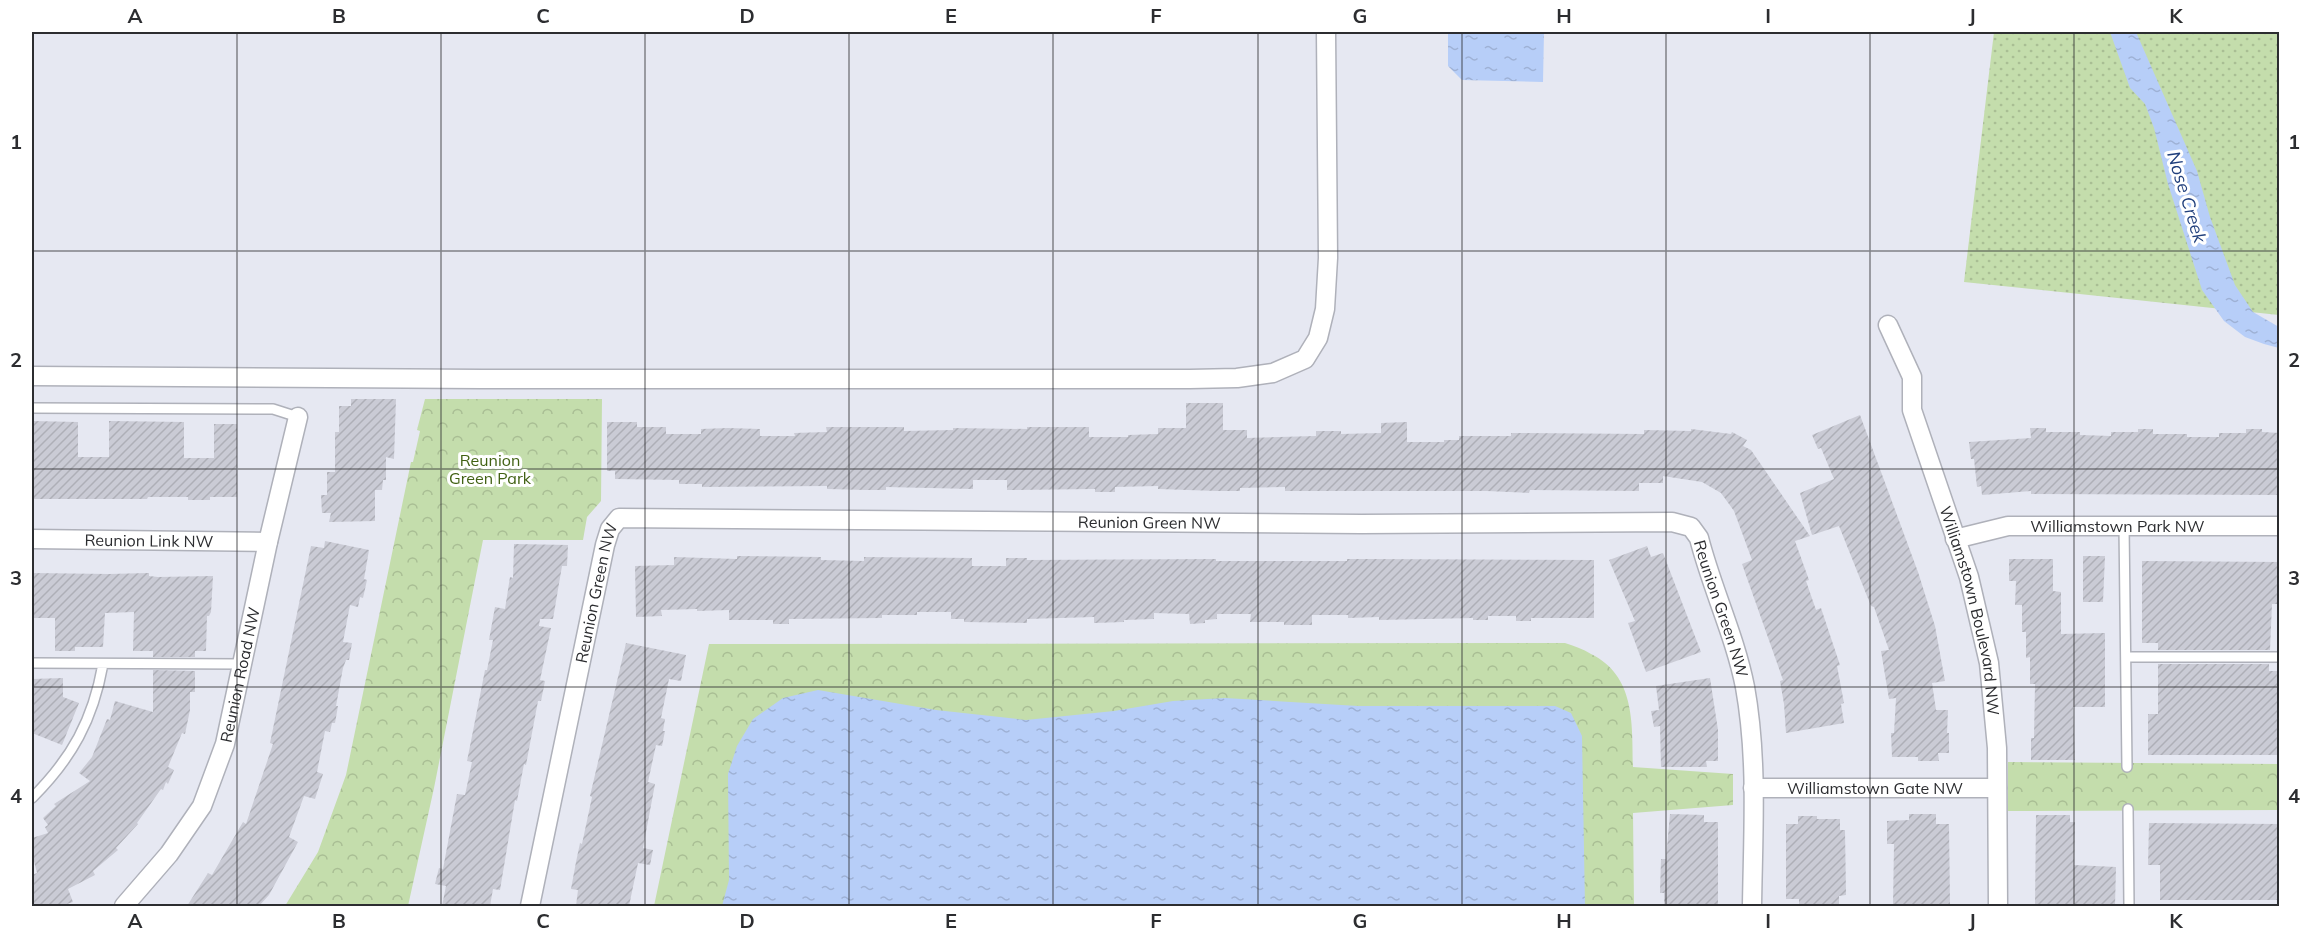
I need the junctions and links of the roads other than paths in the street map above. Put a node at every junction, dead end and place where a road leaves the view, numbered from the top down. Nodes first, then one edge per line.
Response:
1 (1326, 32) edge
2 (1888, 325) dead end
3 (32, 376) edge
4 (32, 408) edge
5 (298, 417) joint
6 (2124, 526) junction
7 (2280, 526) edge
8 (32, 539) edge
9 (1955, 539) junction
10 (268, 542) junction
11 (2126, 657) junction
12 (2280, 657) edge
13 (32, 663) edge
14 (103, 664) junction
15 (242, 664) junction
16 (2127, 766) dead end
17 (1753, 788) junction
18 (1997, 788) junction
19 (32, 798) edge
20 (2128, 809) dead end
21 (124, 906) edge
22 (530, 906) edge
23 (1752, 906) edge
24 (1998, 906) edge
25 (2129, 906) edge

1 - 3 street
2 - 9 street, Williamstown Boulevard NW
4 - 5 lane
5 - 10 street, Reunion Road NW
6 - 7 street, Williamstown Park NW
6 - 9 street, Williamstown Park NW
6 - 11 lane
8 - 10 street, Reunion Link NW
9 - 18 street, Williamstown Boulevard NW
10 - 15 street, Reunion Road NW
11 - 12 lane
11 - 16 lane
13 - 14 lane
14 - 15 lane
14 - 19 lane
15 - 21 street, Reunion Road NW
17 - 18 street, Williamstown Gate NW
17 - 22 street, Reunion Green NW
17 - 23 street, Reunion Green NW
18 - 24 street, Williamstown Boulevard NW
20 - 25 lane

